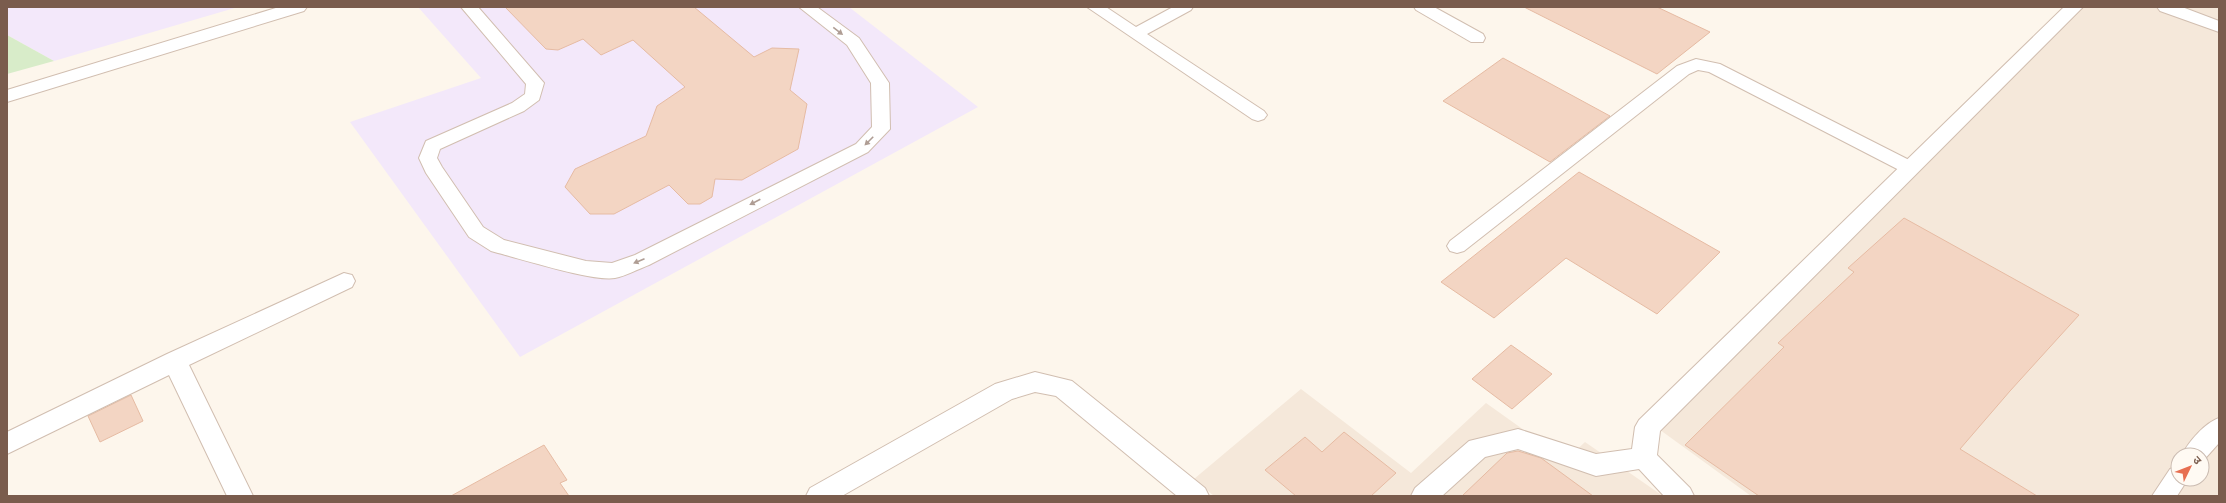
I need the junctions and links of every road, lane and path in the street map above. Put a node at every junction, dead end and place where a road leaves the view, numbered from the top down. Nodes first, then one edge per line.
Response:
1 (298, 7) edge
2 (468, 7) edge
3 (807, 7) edge
4 (1095, 7) edge
5 (1185, 7) edge
6 (1422, 7) edge
7 (2074, 7) edge
8 (2166, 7) edge
9 (2219, 27) edge
10 (1135, 34) junction
11 (1478, 38) dead end
12 (7, 96) edge
13 (1258, 115) dead end
14 (1910, 168) junction
15 (1458, 246) dead end
16 (344, 281) dead end
17 (175, 361) junction
18 (2219, 427) edge
19 (7, 444) edge
20 (2201, 447) edge
21 (1644, 458) junction
22 (2170, 487) edge
23 (240, 496) edge
24 (819, 496) edge
25 (1196, 496) edge
26 (1424, 496) edge
27 (1681, 496) edge
28 (2164, 496) edge

1 - 12 street
3 -> 2 lane
4 - 10 lane
5 - 10 lane
6 - 11 lane
7 - 14 street
8 - 9 street
10 - 13 lane
14 - 15 lane
14 - 21 street
16 - 17 street
17 - 19 street
17 - 23 street
18 - 20 lane
21 - 26 street
21 - 27 street
22 - 28 lane
24 - 25 street

